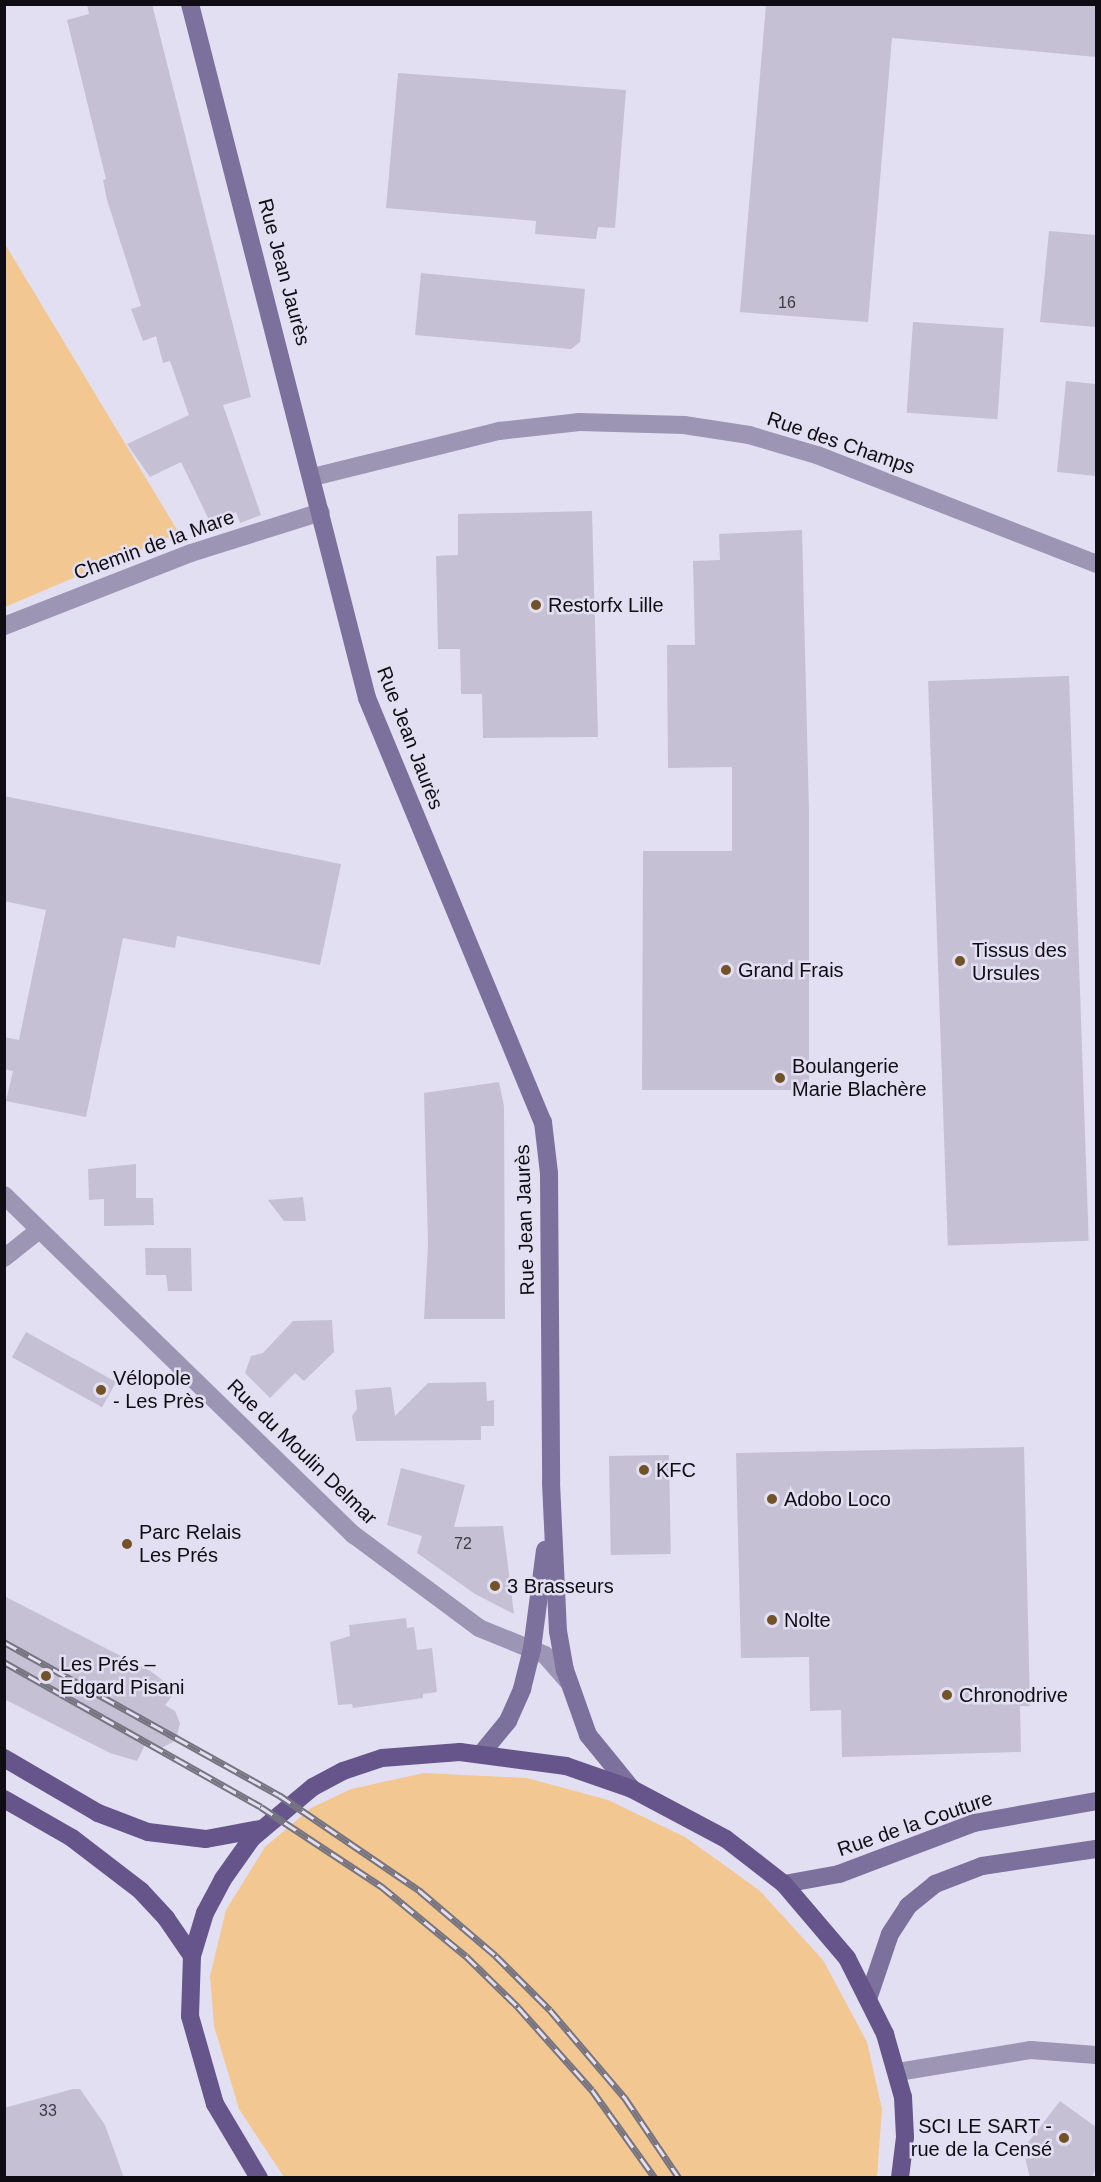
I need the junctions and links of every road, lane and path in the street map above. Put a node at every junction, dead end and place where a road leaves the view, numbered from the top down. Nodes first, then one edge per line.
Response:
1 (190, 4) edge
2 (313, 477) junction
3 (321, 512) junction
4 (1096, 564) edge
5 (4, 626) edge
6 (4, 1195) edge
7 (38, 1231) junction
8 (4, 1258) edge
9 (551, 1483) junction
10 (532, 1649) junction
11 (568, 1681) junction
12 (481, 1754) junction
13 (4, 1758) edge
14 (632, 1788) junction
15 (4, 1799) edge
16 (1096, 1801) edge
17 (261, 1829) junction
18 (1096, 1848) edge
19 (784, 1884) junction
20 (192, 1956) junction
21 (869, 1996) junction
22 (1096, 2055) edge
23 (898, 2073) junction
24 (245, 2159) junction
25 (246, 2178) edge
26 (259, 2178) edge
27 (900, 2178) edge

1 - 2 street, Rue Jean Jaurès
2 - 3 street, Rue Jean Jaurès
2 - 4 street, Rue des Champs
3 - 5 street, Chemin de la Mare
3 - 9 street, Rue Jean Jaurès
6 - 7 street, Rue du Moulin Delmar
7 - 8 street
7 - 10 street, Rue du Moulin Delmar
9 - 10 street, Rue Jean Jaurès
9 - 11 street, Rue Jean Jaurès
10 - 11 street, Rue du Moulin Delmar
10 - 12 street, Rue Jean Jaurès
11 - 14 street, Rue Jean Jaurès
12 - 14 main road
12 - 17 main road
13 - 17 main road
14 - 19 main road
15 - 20 main road
16 - 19 street, Rue de la Couture
17 - 20 main road
18 - 21 street
19 - 21 main road
20 - 24 main road
21 - 23 main road
22 - 23 street
23 - 27 main road
24 - 25 street
24 - 26 main road

